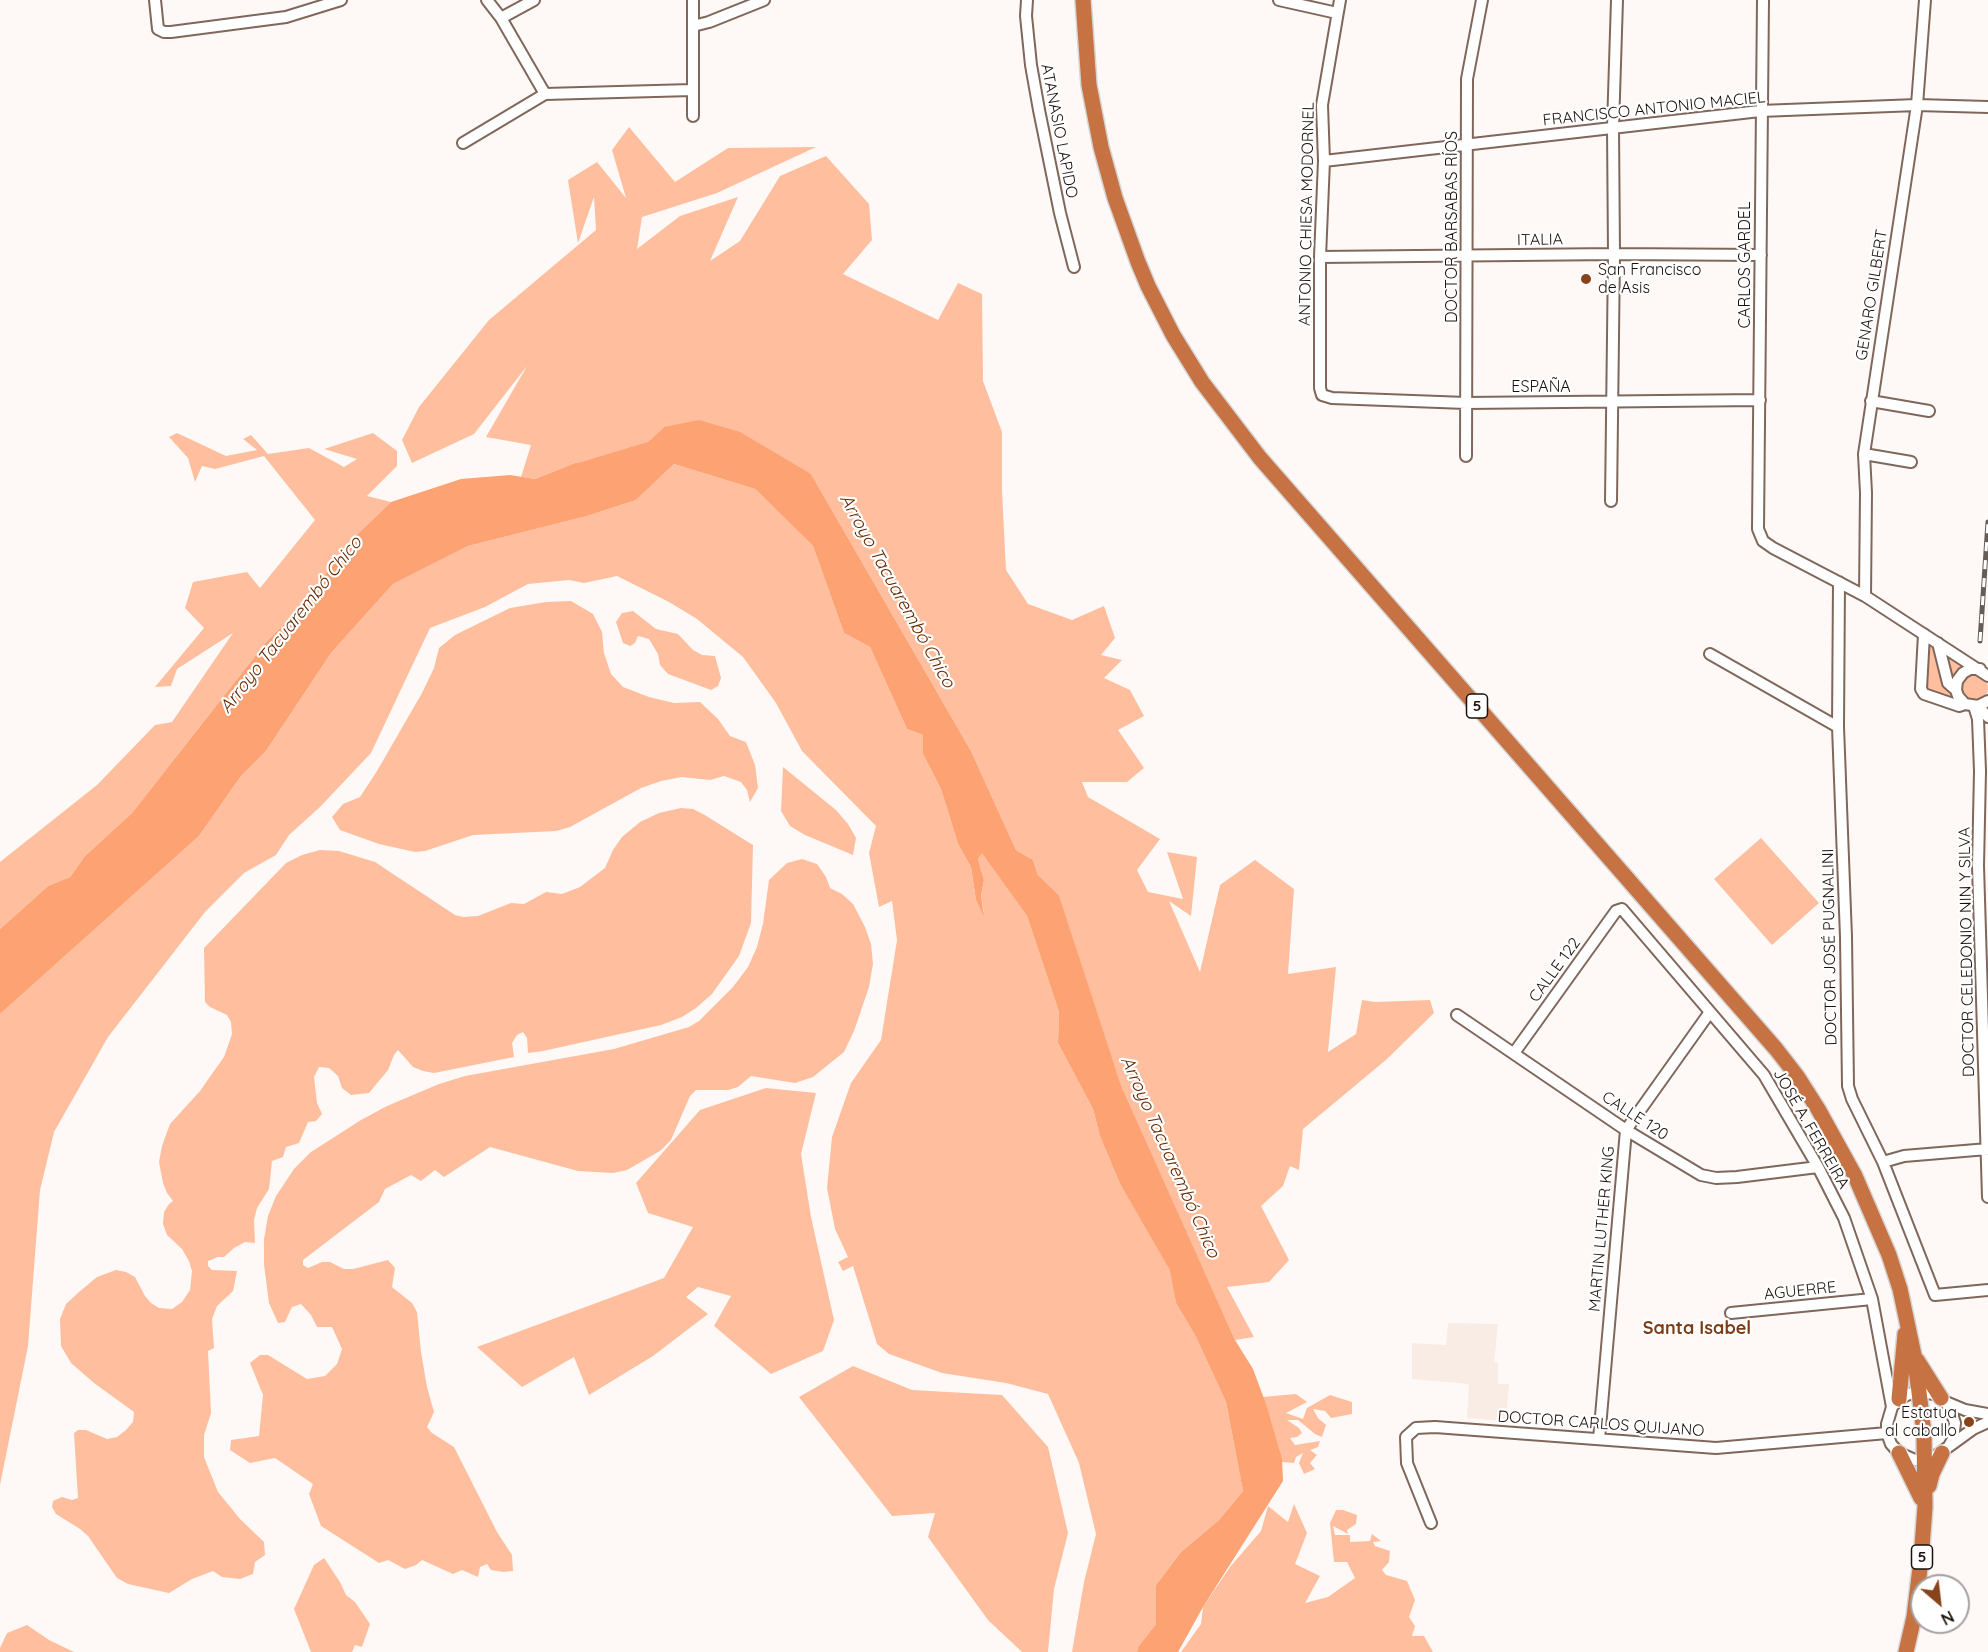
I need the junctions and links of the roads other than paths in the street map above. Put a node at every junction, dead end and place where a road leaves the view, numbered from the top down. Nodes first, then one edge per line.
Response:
1 (155, 0) edge
2 (341, 0) edge
3 (487, 0) edge
4 (534, 0) edge
5 (693, 0) edge
6 (764, 0) edge
7 (1028, 0) edge
8 (1083, 0) edge
9 (1279, 0) edge
10 (1340, 0) edge
11 (1482, 0) edge
12 (1617, 0) edge
13 (1763, 0) edge
14 (1925, 0) edge
15 (1337, 13) junction
16 (501, 18) junction
17 (693, 26) junction
18 (692, 90) junction
19 (545, 94) junction
20 (1917, 105) junction
21 (1988, 107) edge
22 (1760, 111) junction
23 (693, 116) dead end
24 (1613, 127) junction
25 (463, 143) dead end
26 (1467, 145) junction
27 (1324, 161) junction
28 (1614, 254) junction
29 (1761, 255) junction
30 (1467, 256) junction
31 (1320, 257) junction
32 (1074, 267) dead end
33 (1322, 394) joint
34 (1760, 400) junction
35 (1871, 401) junction
36 (1611, 402) junction
37 (1466, 403) junction
38 (1929, 411) dead end
39 (1864, 454) junction
40 (1466, 456) dead end
41 (1911, 462) dead end
42 (1611, 501) dead end
43 (1839, 582) junction
44 (1865, 596) junction
45 (1924, 634) junction
46 (1938, 643) junction
47 (1710, 654) dead end
48 (1984, 673) edge
49 (1956, 690) junction
50 (1976, 704) edge
51 (1988, 717) edge
52 (1838, 727) junction
53 (1983, 866) edge
54 (1622, 909) joint
55 (1710, 1012) junction
56 (1457, 1015) dead end
57 (1985, 1019) edge
58 (1514, 1053) junction
59 (1626, 1130) junction
60 (1987, 1149) edge
61 (1882, 1162) junction
62 (1818, 1167) junction
63 (1988, 1197) edge
64 (1988, 1290) edge
65 (1872, 1299) junction
66 (1731, 1313) dead end
67 (1907, 1320) junction
68 (1914, 1355) junction
69 (1920, 1392) junction
70 (1943, 1400) junction
71 (1896, 1403) junction
72 (1988, 1414) edge
73 (1988, 1422) edge
74 (1887, 1433) junction
75 (1599, 1439) junction
76 (1945, 1450) junction
77 (1899, 1453) junction
78 (1924, 1460) junction
79 (1925, 1507) junction
80 (1431, 1523) dead end
81 (1906, 1652) edge

1 - 2 street
3 - 16 street
4 - 16 street
5 - 17 street
6 - 17 street
7 - 32 street, ATANASIO LAPIDO
8 - 67 highway, 5
9 - 15 street
10 - 15 street, ANTONIO CHIESA MODORNEL
11 - 26 street, DOCTOR BARSABAS RÍOS
12 - 24 street
13 - 22 street, CARLOS GARDEL
14 - 20 street, GENARO GILBERT
15 - 27 street, ANTONIO CHIESA MODORNEL
16 - 19 street
17 - 18 street
18 - 19 street
18 - 23 street
19 - 25 street
20 - 21 street, FRANCISCO ANTONIO MACIEL
20 - 22 street, FRANCISCO ANTONIO MACIEL
20 - 35 street, GENARO GILBERT
22 - 24 street, FRANCISCO ANTONIO MACIEL
22 - 29 street, CARLOS GARDEL
24 - 26 street, FRANCISCO ANTONIO MACIEL
24 - 28 street
26 - 27 street, FRANCISCO ANTONIO MACIEL
26 - 30 street, DOCTOR BARSABAS RÍOS
27 - 31 street, ANTONIO CHIESA MODORNEL
28 - 29 street, ITALIA
28 - 30 street, ITALIA
28 - 36 street
29 - 34 street, CARLOS GARDEL
30 - 31 street, ITALIA
30 - 37 street, DOCTOR BARSABAS RÍOS
31 - 33 street, ANTONIO CHIESA MODORNEL
33 - 37 street, ESPAÑA
34 - 36 street, ESPAÑA
34 - 43 street, CARLOS GARDEL
35 - 38 street
35 - 39 street, GENARO GILBERT
36 - 37 street, ESPAÑA
36 - 42 street
37 - 40 street, DOCTOR BARSABAS RÍOS
39 - 41 street
39 - 44 street, GENARO GILBERT
43 - 44 street
43 - 52 street, DOCTOR JOSÉ PUGNALINI
44 - 45 street
45 - 46 street
45 - 50 street
46 - 48 street
46 - 49 street
47 - 52 street
48 - 49 street
49 - 50 street
50 - 51 street
50 - 53 street, DOCTOR CELEDONIO NIN Y SILVA
52 - 61 street, DOCTOR JOSÉ PUGNALINI
53 - 57 street, DOCTOR CELEDONIO NIN Y SILVA
54 - 55 street, JOSÉ A. FERREIRA
54 - 58 street, CALLE 122
55 - 59 street, MARTIN LUTHER KING
55 - 62 street, JOSÉ A. FERREIRA
56 - 58 street, CALLE 120
57 - 60 street, DOCTOR CELEDONIO NIN Y SILVA
58 - 59 street, CALLE 120
59 - 62 street, CALLE 120
59 - 75 street, MARTIN LUTHER KING
60 - 61 street
60 - 63 street, DOCTOR CELEDONIO NIN Y SILVA
61 - 64 street, DOCTOR JOSÉ PUGNALINI
62 - 65 street, JOSÉ A. FERREIRA
65 - 66 street, AGUERRE
65 - 71 street, JOSÉ A. FERREIRA
67 - 68 highway, 5
67 - 71 highway
68 - 69 highway, 5
68 - 70 highway
69 - 70 street
69 - 71 street
69 - 78 highway, 5
70 - 72 street
70 - 76 street
71 - 74 street
73 - 76 street
74 - 75 street, DOCTOR CARLOS QUIJANO
74 - 77 street
75 - 80 street, DOCTOR CARLOS QUIJANO
76 - 78 street
76 - 79 highway
77 - 78 street
77 - 79 highway
78 - 79 highway, 5
79 - 81 highway, 5

